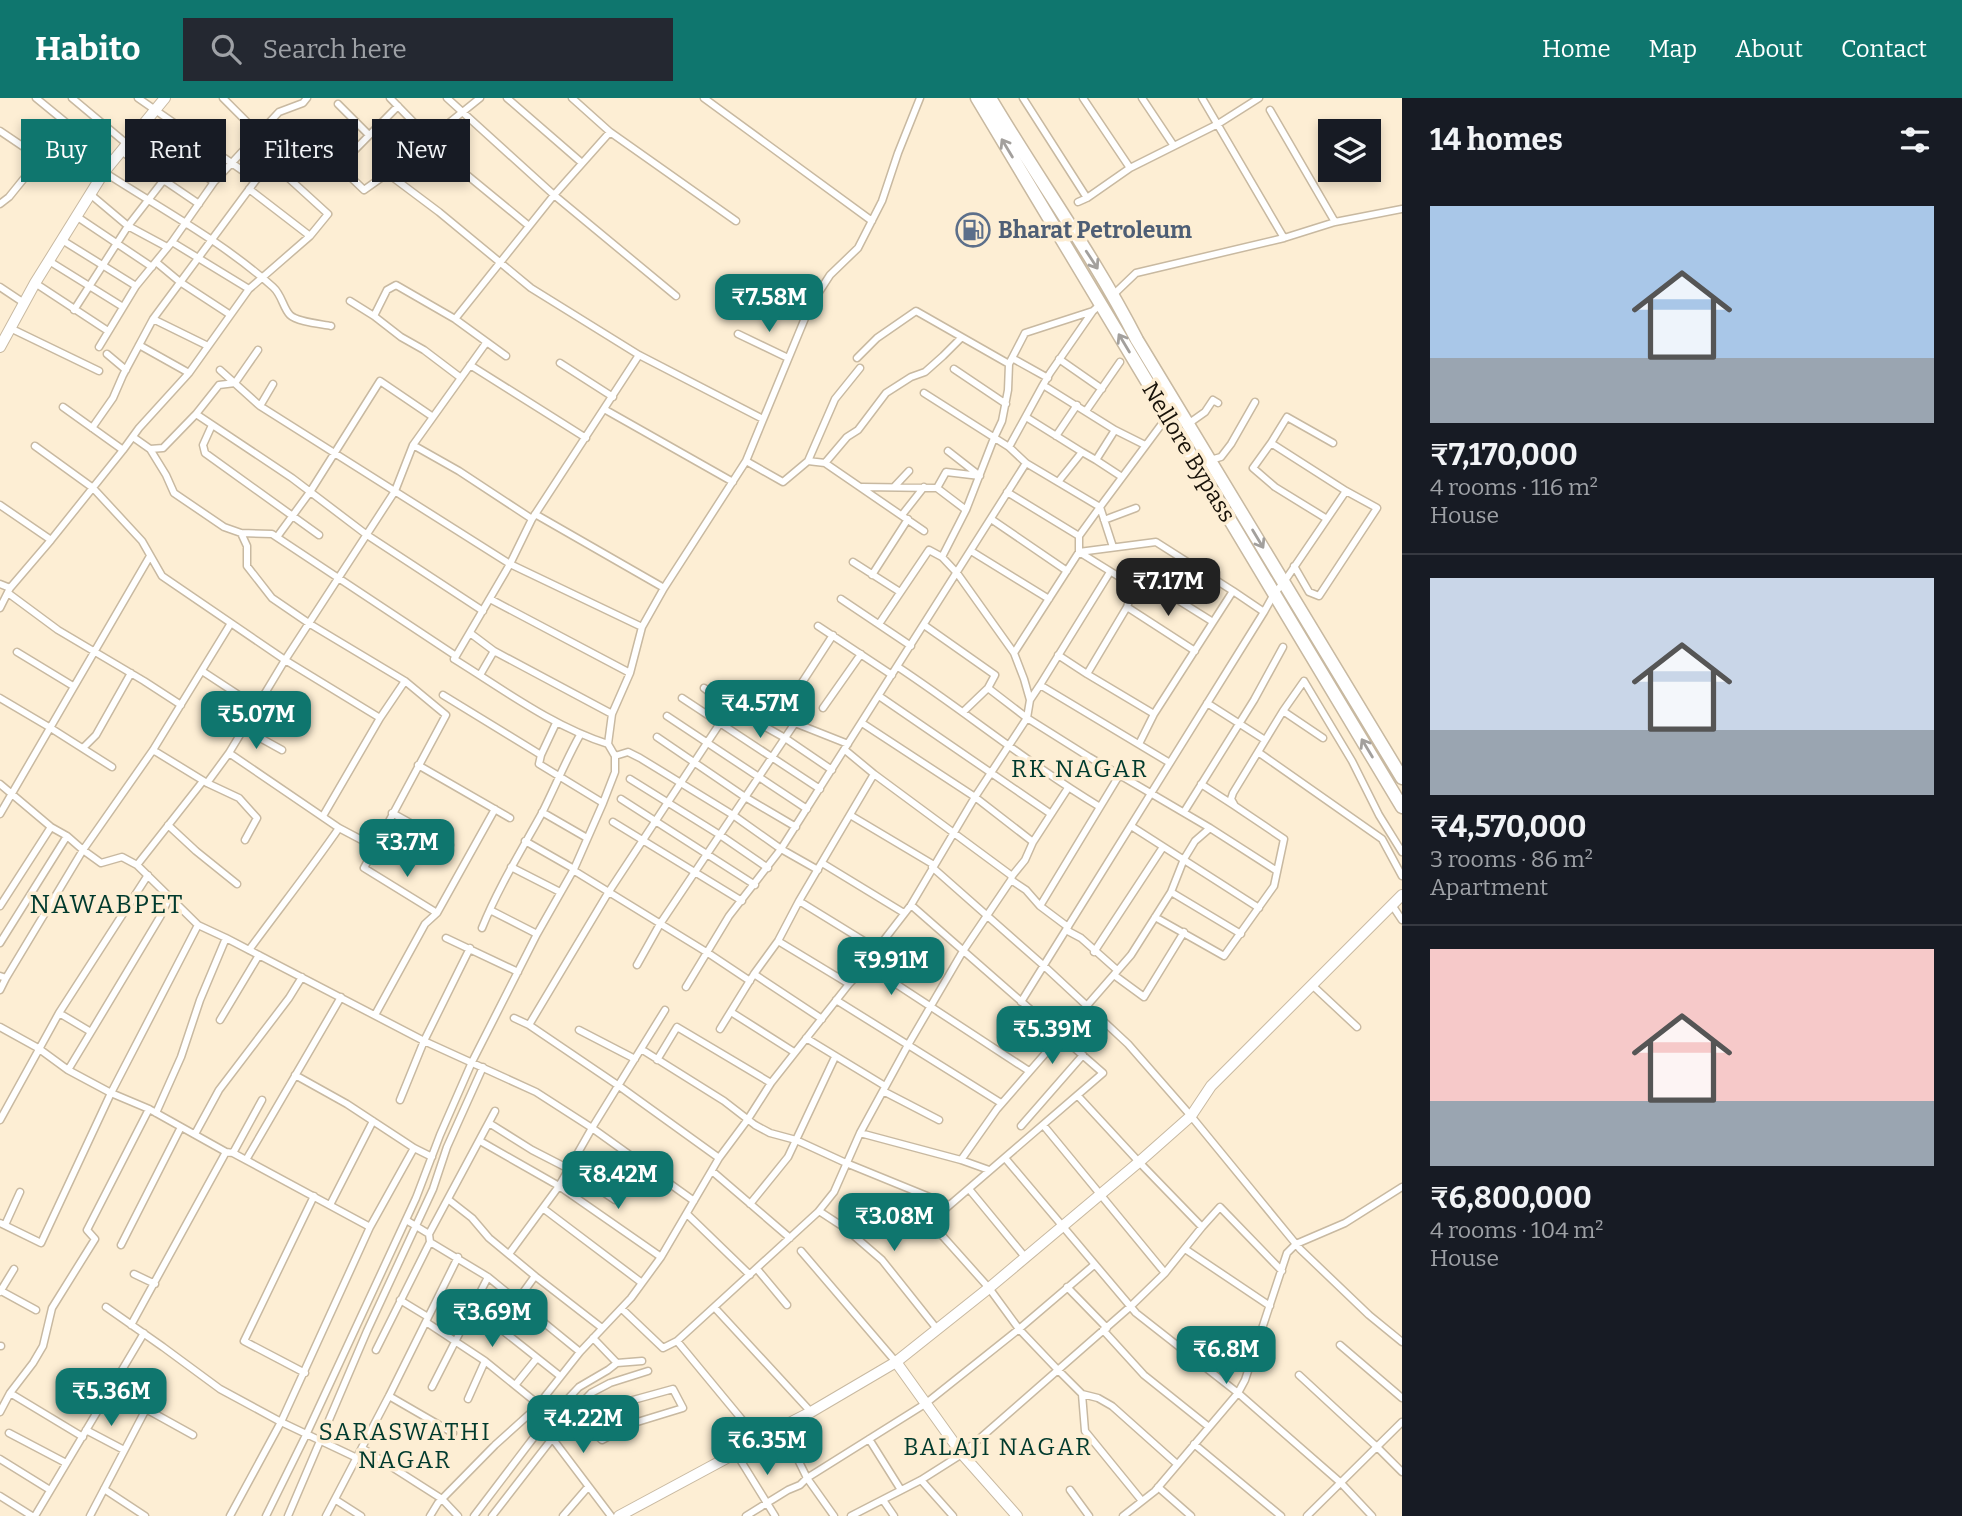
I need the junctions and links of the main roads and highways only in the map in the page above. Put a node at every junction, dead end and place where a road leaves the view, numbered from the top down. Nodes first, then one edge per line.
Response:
1 (977, 98) edge
2 (990, 98) edge
3 (1402, 778) edge
4 (1402, 807) edge

4 -> 1 highway, Nellore Bypass
2 -> 3 highway, Nellore Bypass

